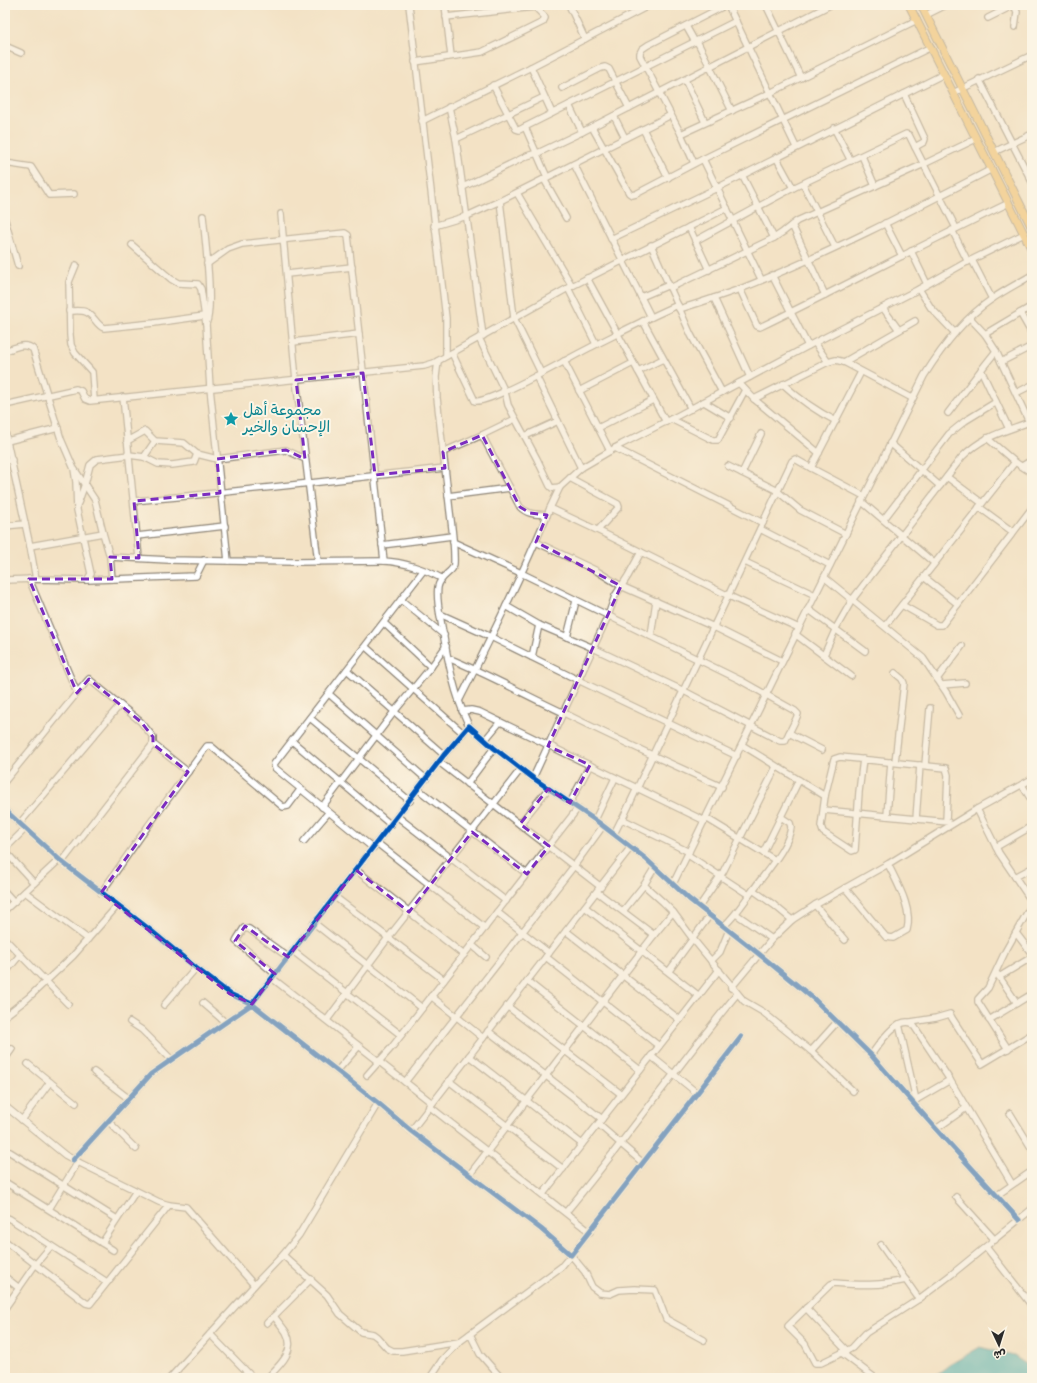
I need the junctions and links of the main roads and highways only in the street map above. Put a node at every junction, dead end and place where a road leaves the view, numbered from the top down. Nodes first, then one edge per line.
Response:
1 (909, 5) edge
2 (920, 5) edge
3 (1032, 228) edge
4 (1032, 250) edge

1 - 4 main road
2 - 3 main road

